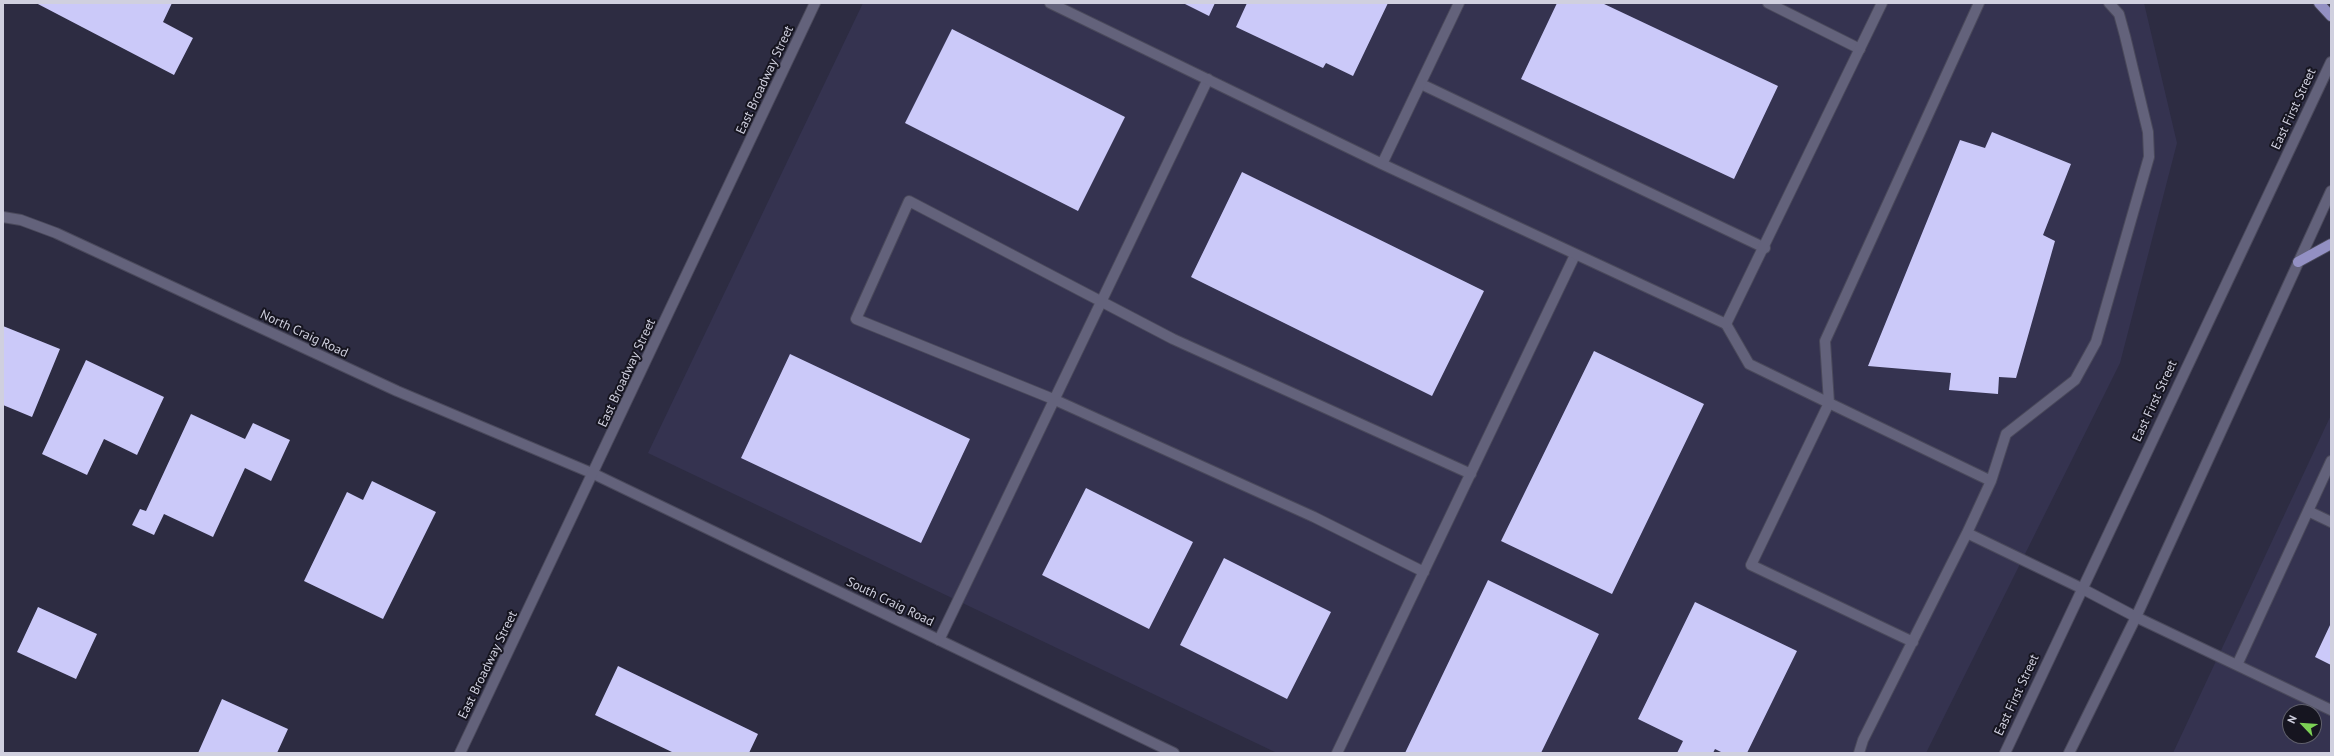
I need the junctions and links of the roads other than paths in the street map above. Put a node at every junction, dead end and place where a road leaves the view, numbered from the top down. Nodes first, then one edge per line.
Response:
1 (815, 3) edge
2 (1050, 3) edge
3 (1459, 3) edge
4 (1768, 3) edge
5 (1882, 3) edge
6 (1979, 3) edge
7 (2109, 3) edge
8 (2319, 3) edge
9 (2331, 16) edge
10 (1860, 49) junction
11 (2331, 62) edge
12 (1208, 78) junction
13 (1421, 84) junction
14 (1382, 164) junction
15 (2331, 191) edge
16 (3, 216) edge
17 (2331, 244) edge
18 (1765, 248) junction
19 (1575, 255) junction
20 (2298, 262) junction
21 (1101, 299) junction
22 (1726, 324) junction
23 (1053, 399) junction
24 (1829, 404) junction
25 (2331, 461) edge
26 (594, 474) junction
27 (1471, 474) junction
28 (1991, 480) junction
29 (2308, 511) junction
30 (2331, 522) edge
31 (1967, 533) junction
32 (1424, 572) junction
33 (2081, 588) junction
34 (2136, 617) junction
35 (939, 640) junction
36 (1912, 642) junction
37 (2237, 665) junction
38 (2331, 710) edge
39 (460, 753) edge
40 (1174, 753) edge
41 (1337, 753) edge
42 (1858, 753) edge
43 (2005, 753) edge
44 (2069, 753) edge

1 - 26 street, East Broadway Street
2 - 12 street
3 - 13 street
4 - 10 street
5 - 10 street
6 - 24 street
7 - 28 street
8 - 9 main road
10 - 18 street
11 - 33 street, East First Street
12 - 14 street
12 - 21 street
13 - 14 street
13 - 18 street
14 - 19 street
15 - 20 street
16 - 26 street, North Craig Road
17 - 20 main road
18 - 22 street
19 - 22 street
19 - 27 street
20 - 34 street
21 - 23 street
21 - 23 street
21 - 27 street
22 - 24 street
23 - 32 street
23 - 35 street
24 - 28 street
24 - 36 street
25 - 29 street
26 - 35 street, South Craig Road
26 - 39 street, East Broadway Street
27 - 32 street
28 - 31 street
29 - 30 street
29 - 37 street
31 - 33 street
31 - 36 street
32 - 41 street
33 - 34 street
33 - 43 street, East First Street
34 - 37 street
34 - 44 street
35 - 40 street, South Craig Road
36 - 42 street
37 - 38 street

